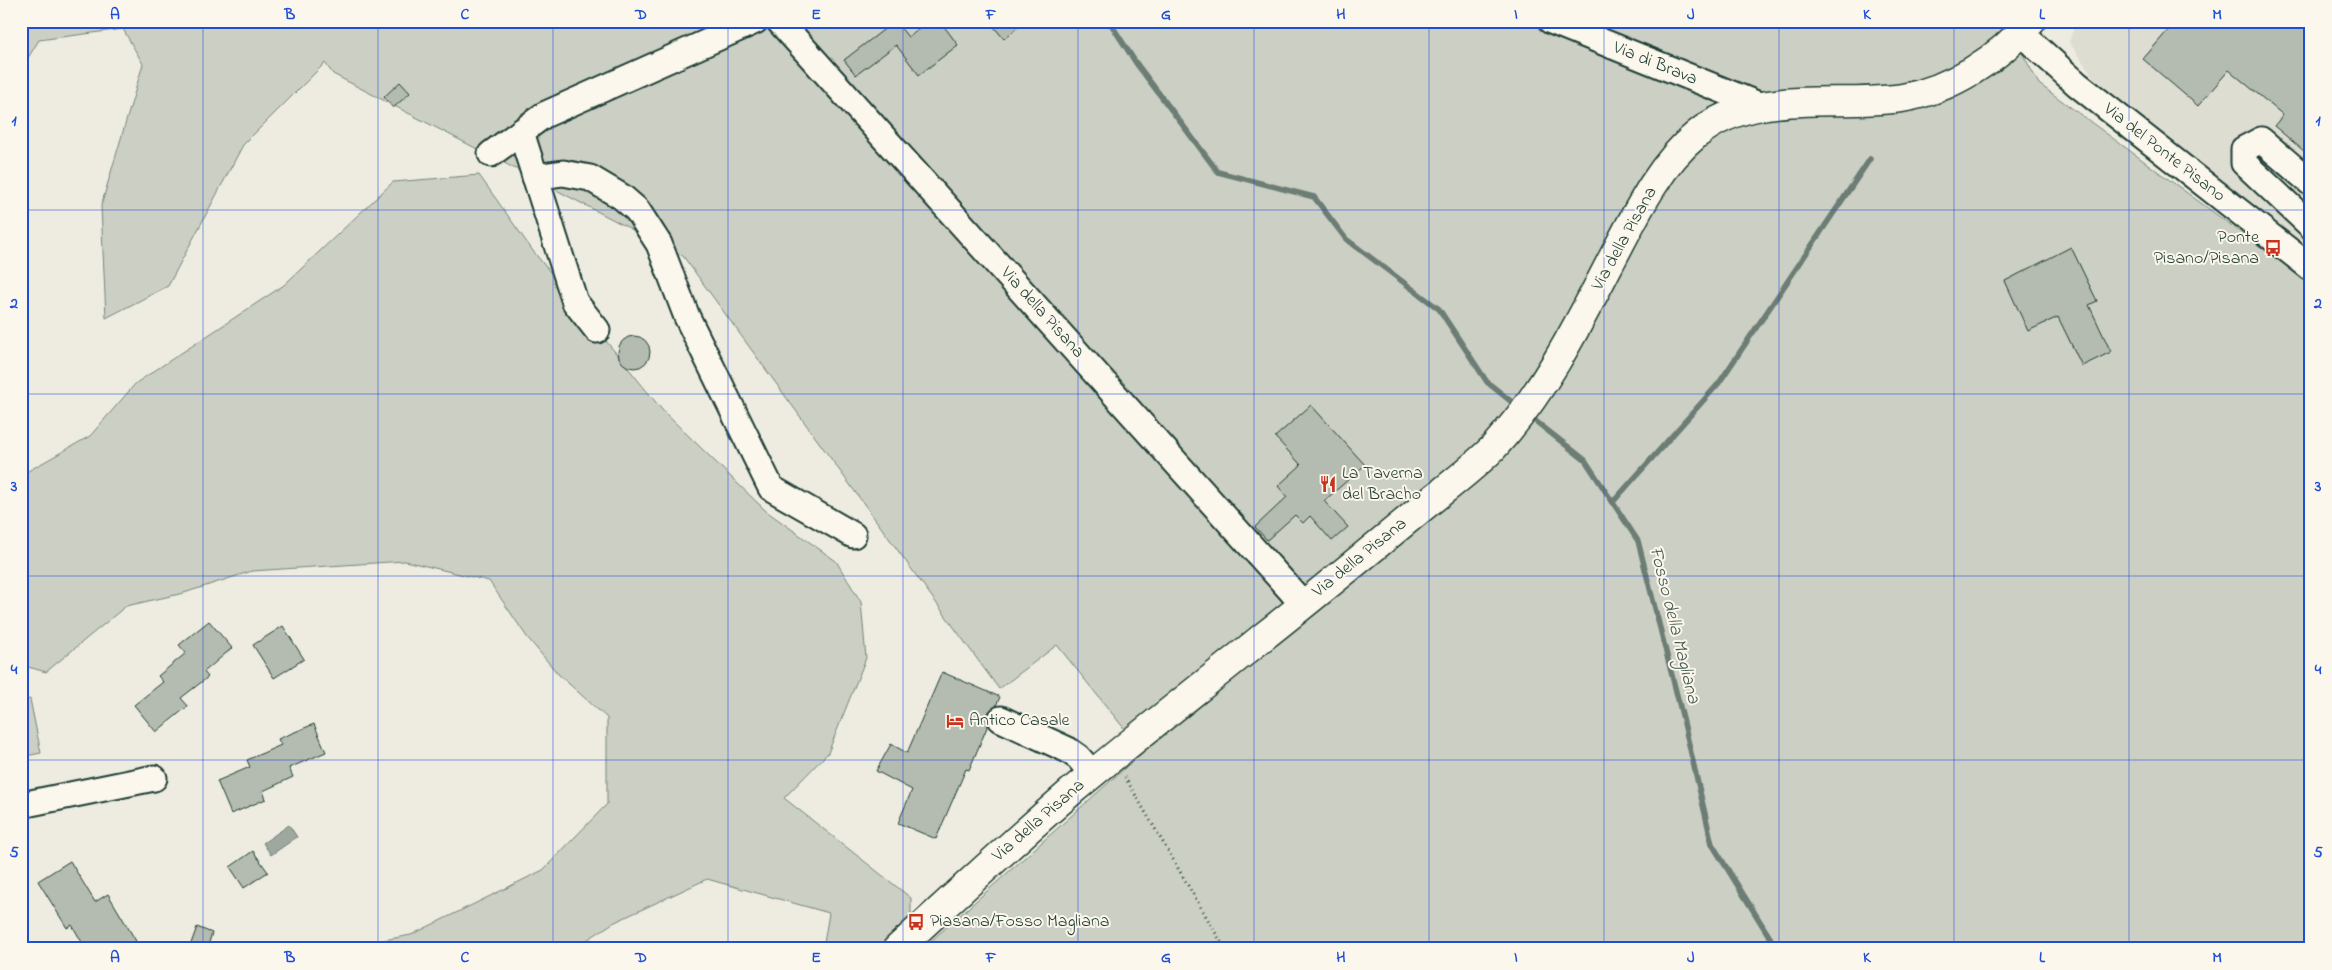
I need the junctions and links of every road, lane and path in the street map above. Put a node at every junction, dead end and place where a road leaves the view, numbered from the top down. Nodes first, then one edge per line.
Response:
1 (755, 21) edge
2 (779, 21) edge
3 (1551, 21) edge
4 (2026, 27) edge
5 (1759, 105) junction
6 (521, 132) junction
7 (491, 154) dead end
8 (535, 177) junction
9 (2311, 183) edge
10 (2311, 226) edge
11 (2311, 268) edge
12 (598, 330) dead end
13 (853, 534) dead end
14 (1304, 605) junction
15 (1001, 719) dead end
16 (1116, 756) junction
17 (1092, 774) junction
18 (154, 778) dead end
19 (21, 806) edge
20 (897, 949) edge
21 (1224, 949) edge

1 - 6 street
2 - 14 street, Via della Pisana
3 - 5 street, Via di Brava
4 - 5 main road, Via della Pisana
4 - 11 street, Via del Ponte Pisano
5 - 14 main road, Via della Pisana
6 - 7 street
6 - 8 street
8 - 12 street
8 - 13 street
9 - 10 street
14 - 16 main road, Via della Pisana
15 - 17 street
16 - 17 main road, Via della Pisana
16 - 21 path
17 - 20 main road, Via della Pisana
18 - 19 street

